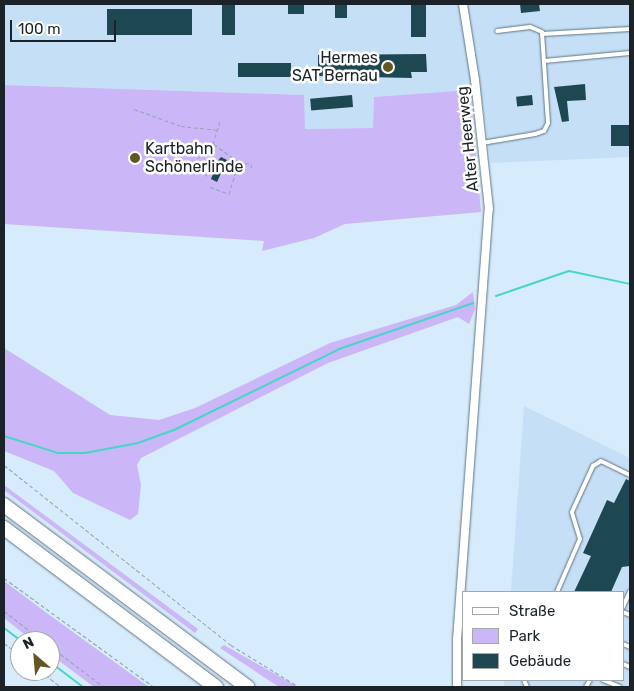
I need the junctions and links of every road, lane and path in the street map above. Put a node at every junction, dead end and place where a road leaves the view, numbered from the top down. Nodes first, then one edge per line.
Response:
1 (462, 4) edge
2 (630, 29) edge
3 (496, 30) dead end
4 (542, 34) junction
5 (630, 52) edge
6 (544, 61) junction
7 (134, 110) dead end
8 (220, 121) dead end
9 (219, 130) junction
10 (482, 143) junction
11 (213, 144) junction
12 (239, 162) junction
13 (252, 170) dead end
14 (207, 176) dead end
15 (210, 187) dead end
16 (4, 465) edge
17 (630, 475) edge
18 (4, 505) edge
19 (4, 528) edge
20 (4, 578) edge
21 (557, 591) edge
22 (630, 591) edge
23 (624, 605) edge
24 (4, 611) edge
25 (30, 631) edge
26 (60, 654) edge
27 (605, 681) edge
28 (104, 687) edge
29 (154, 687) edge
30 (216, 687) edge
31 (247, 687) edge
32 (299, 687) edge
33 (457, 687) edge
34 (620, 687) edge

1 - 10 street, Alter Heerweg
2 - 4 lane
3 - 4 lane
4 - 6 lane
5 - 6 lane
6 - 10 lane
7 - 9 path
8 - 9 path
9 - 11 path
10 - 33 street, Alter Heerweg
11 - 12 path
11 - 14 path
12 - 13 path
12 - 15 path
16 - 32 path
17 - 21 lane
18 - 31 highway
19 - 30 highway
20 - 29 path
22 - 23 lane
24 - 25 path
26 - 28 path
27 - 34 lane

